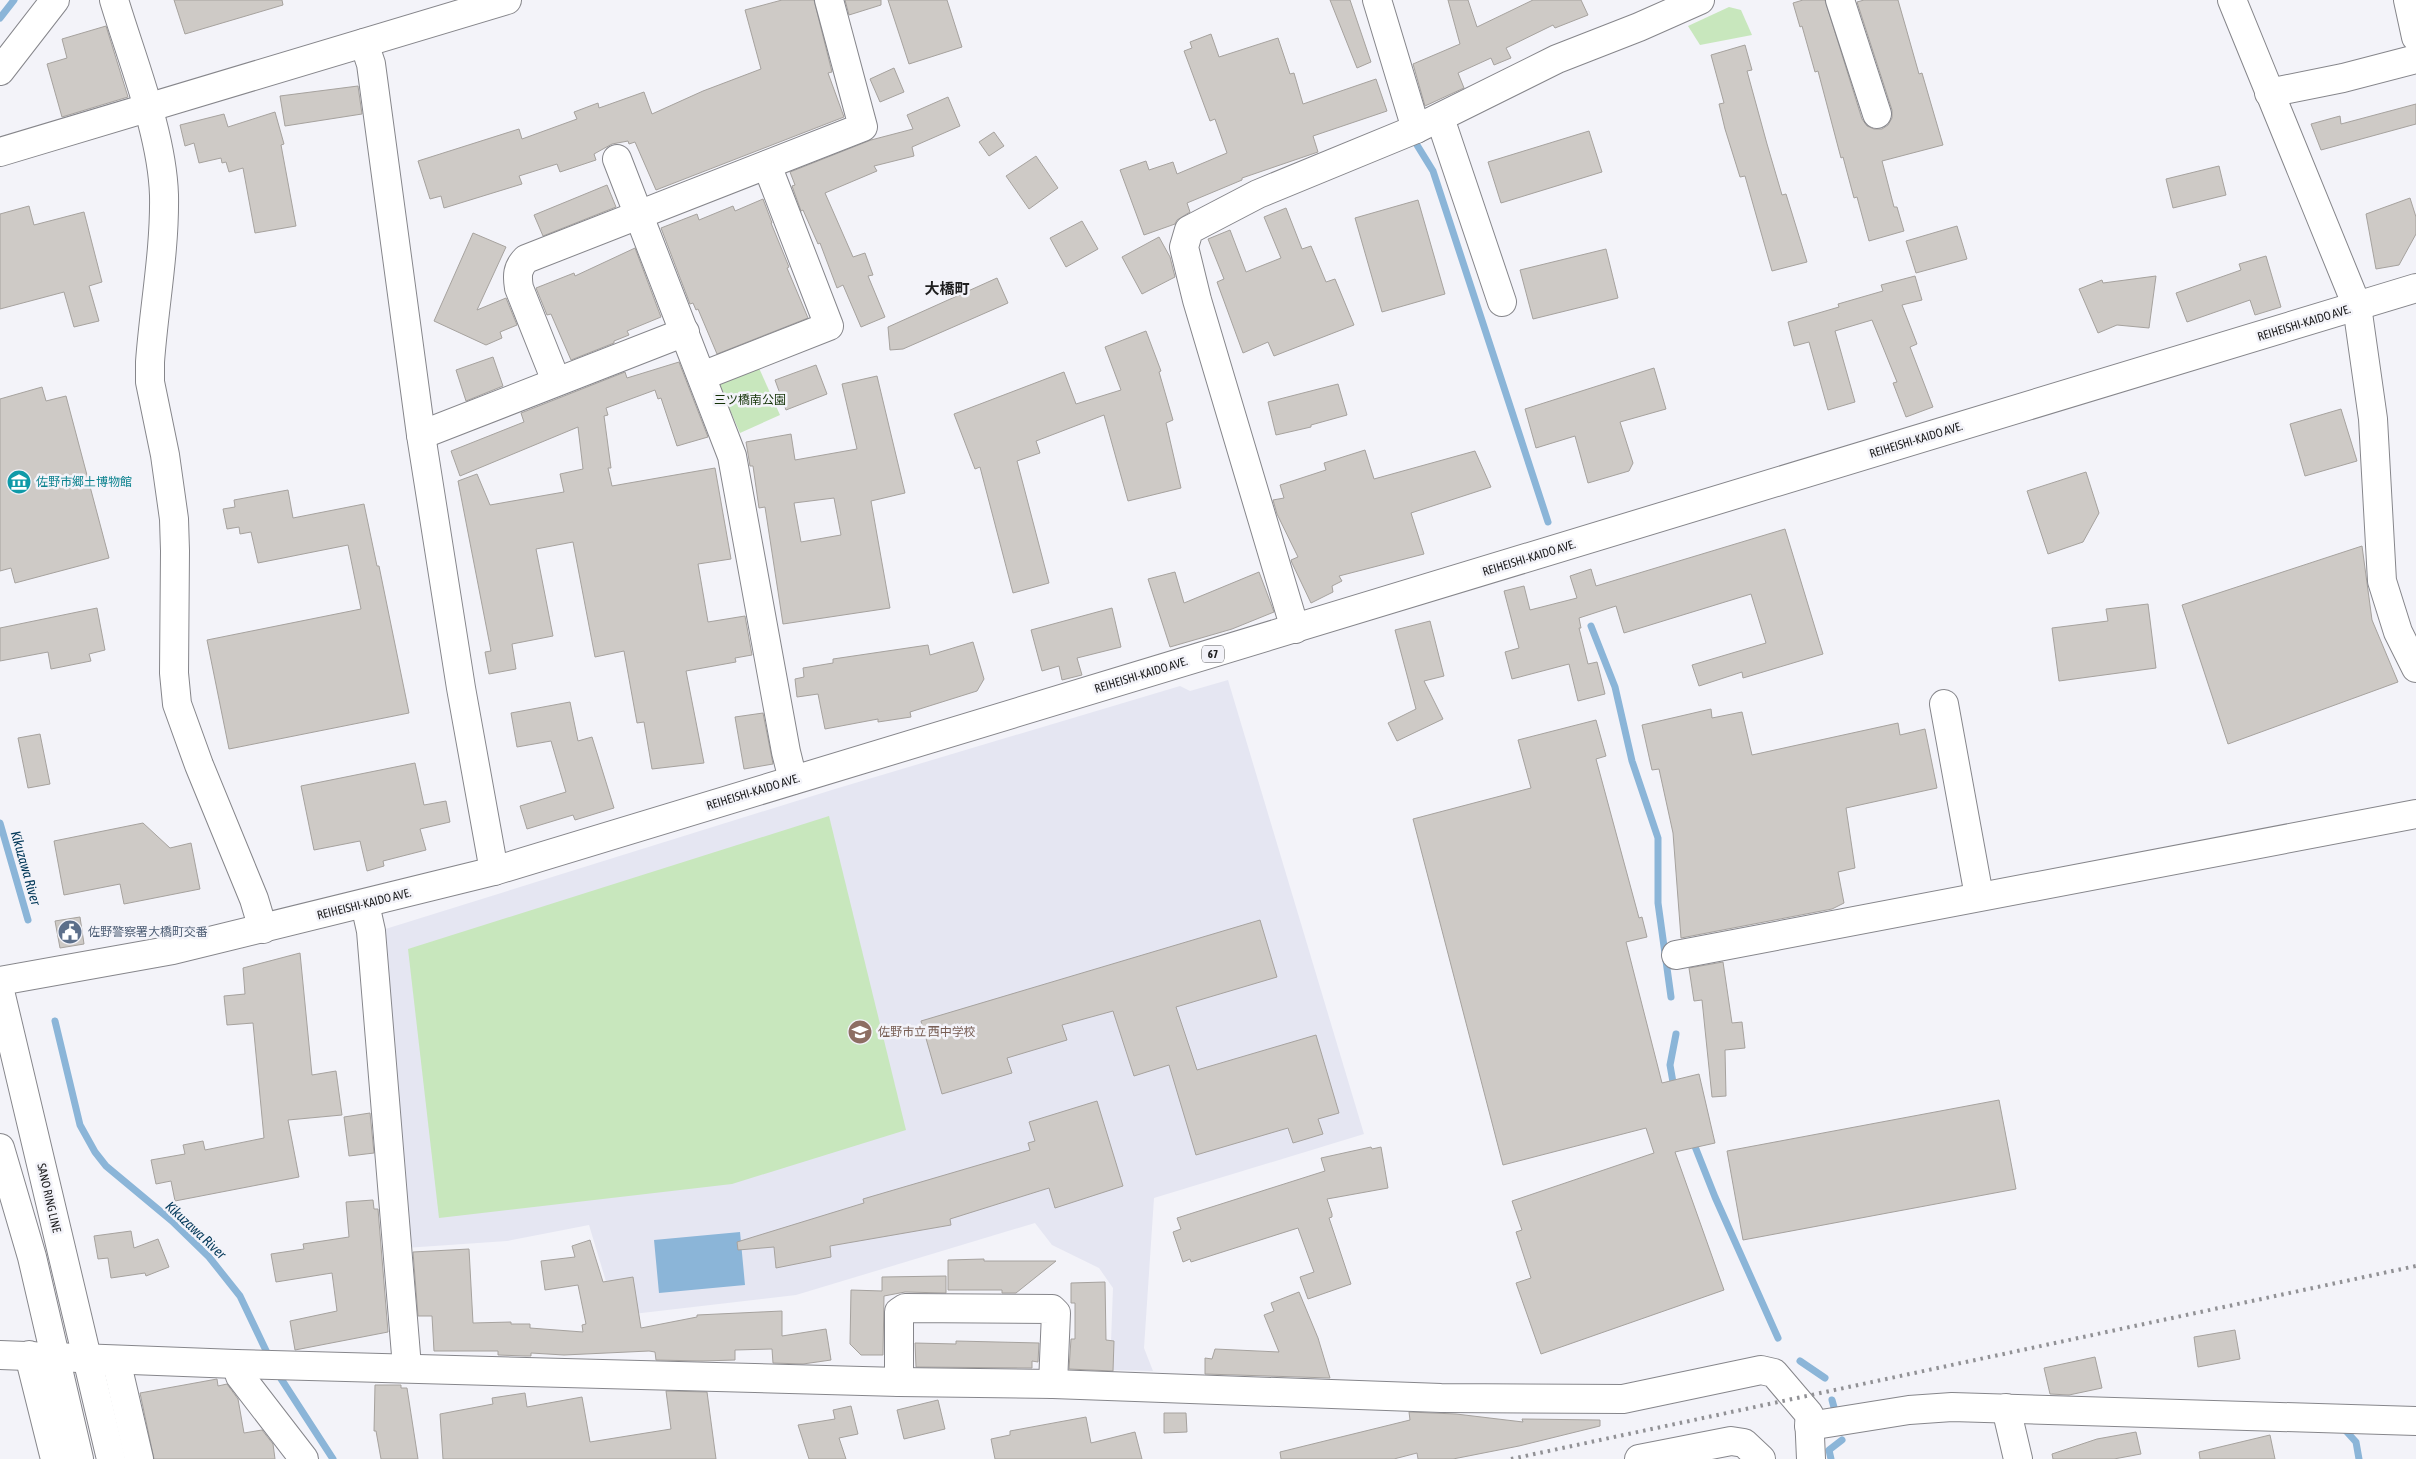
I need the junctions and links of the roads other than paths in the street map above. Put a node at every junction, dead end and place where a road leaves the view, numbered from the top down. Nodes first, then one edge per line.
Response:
1 (55, 0) edge
2 (114, 0) edge
3 (507, 0) edge
4 (829, 0) edge
5 (1376, 0) edge
6 (1700, 0) edge
7 (1840, 0) edge
8 (2232, 0) edge
9 (2408, 0) edge
10 (2416, 37) edge
11 (364, 43) junction
12 (2416, 59) edge
13 (0, 71) edge
14 (2269, 94) junction
15 (147, 108) junction
16 (1877, 114) dead end
17 (1440, 118) junction
18 (1416, 129) junction
19 (0, 152) edge
20 (617, 159) dead end
21 (767, 165) junction
22 (638, 215) junction
23 (2416, 288) edge
24 (1502, 302) dead end
25 (2357, 306) junction
26 (685, 332) junction
27 (702, 376) junction
28 (556, 381) junction
29 (420, 435) junction
30 (1295, 629) junction
31 (2416, 668) edge
32 (1944, 704) dead end
33 (793, 780) junction
34 (2416, 814) edge
35 (494, 871) junction
36 (1979, 896) junction
37 (365, 904) junction
38 (263, 929) junction
39 (1676, 954) dead end
40 (0, 981) edge
41 (0, 991) edge
42 (0, 1148) edge
43 (0, 1355) edge
44 (42, 1356) junction
45 (86, 1358) junction
46 (116, 1360) junction
47 (242, 1364) junction
48 (407, 1367) junction
49 (899, 1382) junction
50 (1053, 1384) junction
51 (2006, 1408) junction
52 (2416, 1421) edge
53 (1810, 1426) junction
54 (55, 1459) edge
55 (79, 1459) edge
56 (111, 1459) edge
57 (139, 1459) edge
58 (304, 1459) edge
59 (1639, 1459) edge
60 (1761, 1459) edge
61 (1811, 1459) edge
62 (2018, 1459) edge

1 - 13 street
2 - 15 street
3 - 11 street
4 - 21 street
5 - 18 street
6 - 17 street
7 - 16 street
8 - 14 street
9 - 10 street
11 - 15 street
11 - 29 street
12 - 14 street
14 - 25 street
15 - 19 street
15 - 38 street
17 - 18 street
17 - 24 street
18 - 30 street
20 - 22 street
21 - 22 street
21 - 27 street
22 - 26 street
22 - 28 street
23 - 25 street, REIHEISHI-KAIDO AVE. / 67
25 - 30 street, REIHEISHI-KAIDO AVE. / 67
25 - 31 street
26 - 27 street
26 - 28 street
27 - 33 street
28 - 29 street
29 - 35 street
30 - 33 street, REIHEISHI-KAIDO AVE. / 67
32 - 36 street
33 - 35 street, REIHEISHI-KAIDO AVE. / 67
34 - 36 street
35 - 37 street, REIHEISHI-KAIDO AVE. / 67
36 - 39 street
37 - 38 street, REIHEISHI-KAIDO AVE. / 67
37 - 48 street
38 - 40 street, REIHEISHI-KAIDO AVE. / 67
41 - 45 street, SANO RING LINE
42 - 44 street
43 - 44 street
44 - 45 street
44 - 54 street
44 - 55 street
45 - 46 street
45 - 56 street, SANO RING LINE
46 - 47 street
46 - 57 street
47 - 48 street
47 - 58 street
48 - 49 street
49 - 50 street
49 - 50 street
50 - 53 street
51 - 52 street
51 - 53 street
51 - 62 street
53 - 61 street
59 - 60 street

